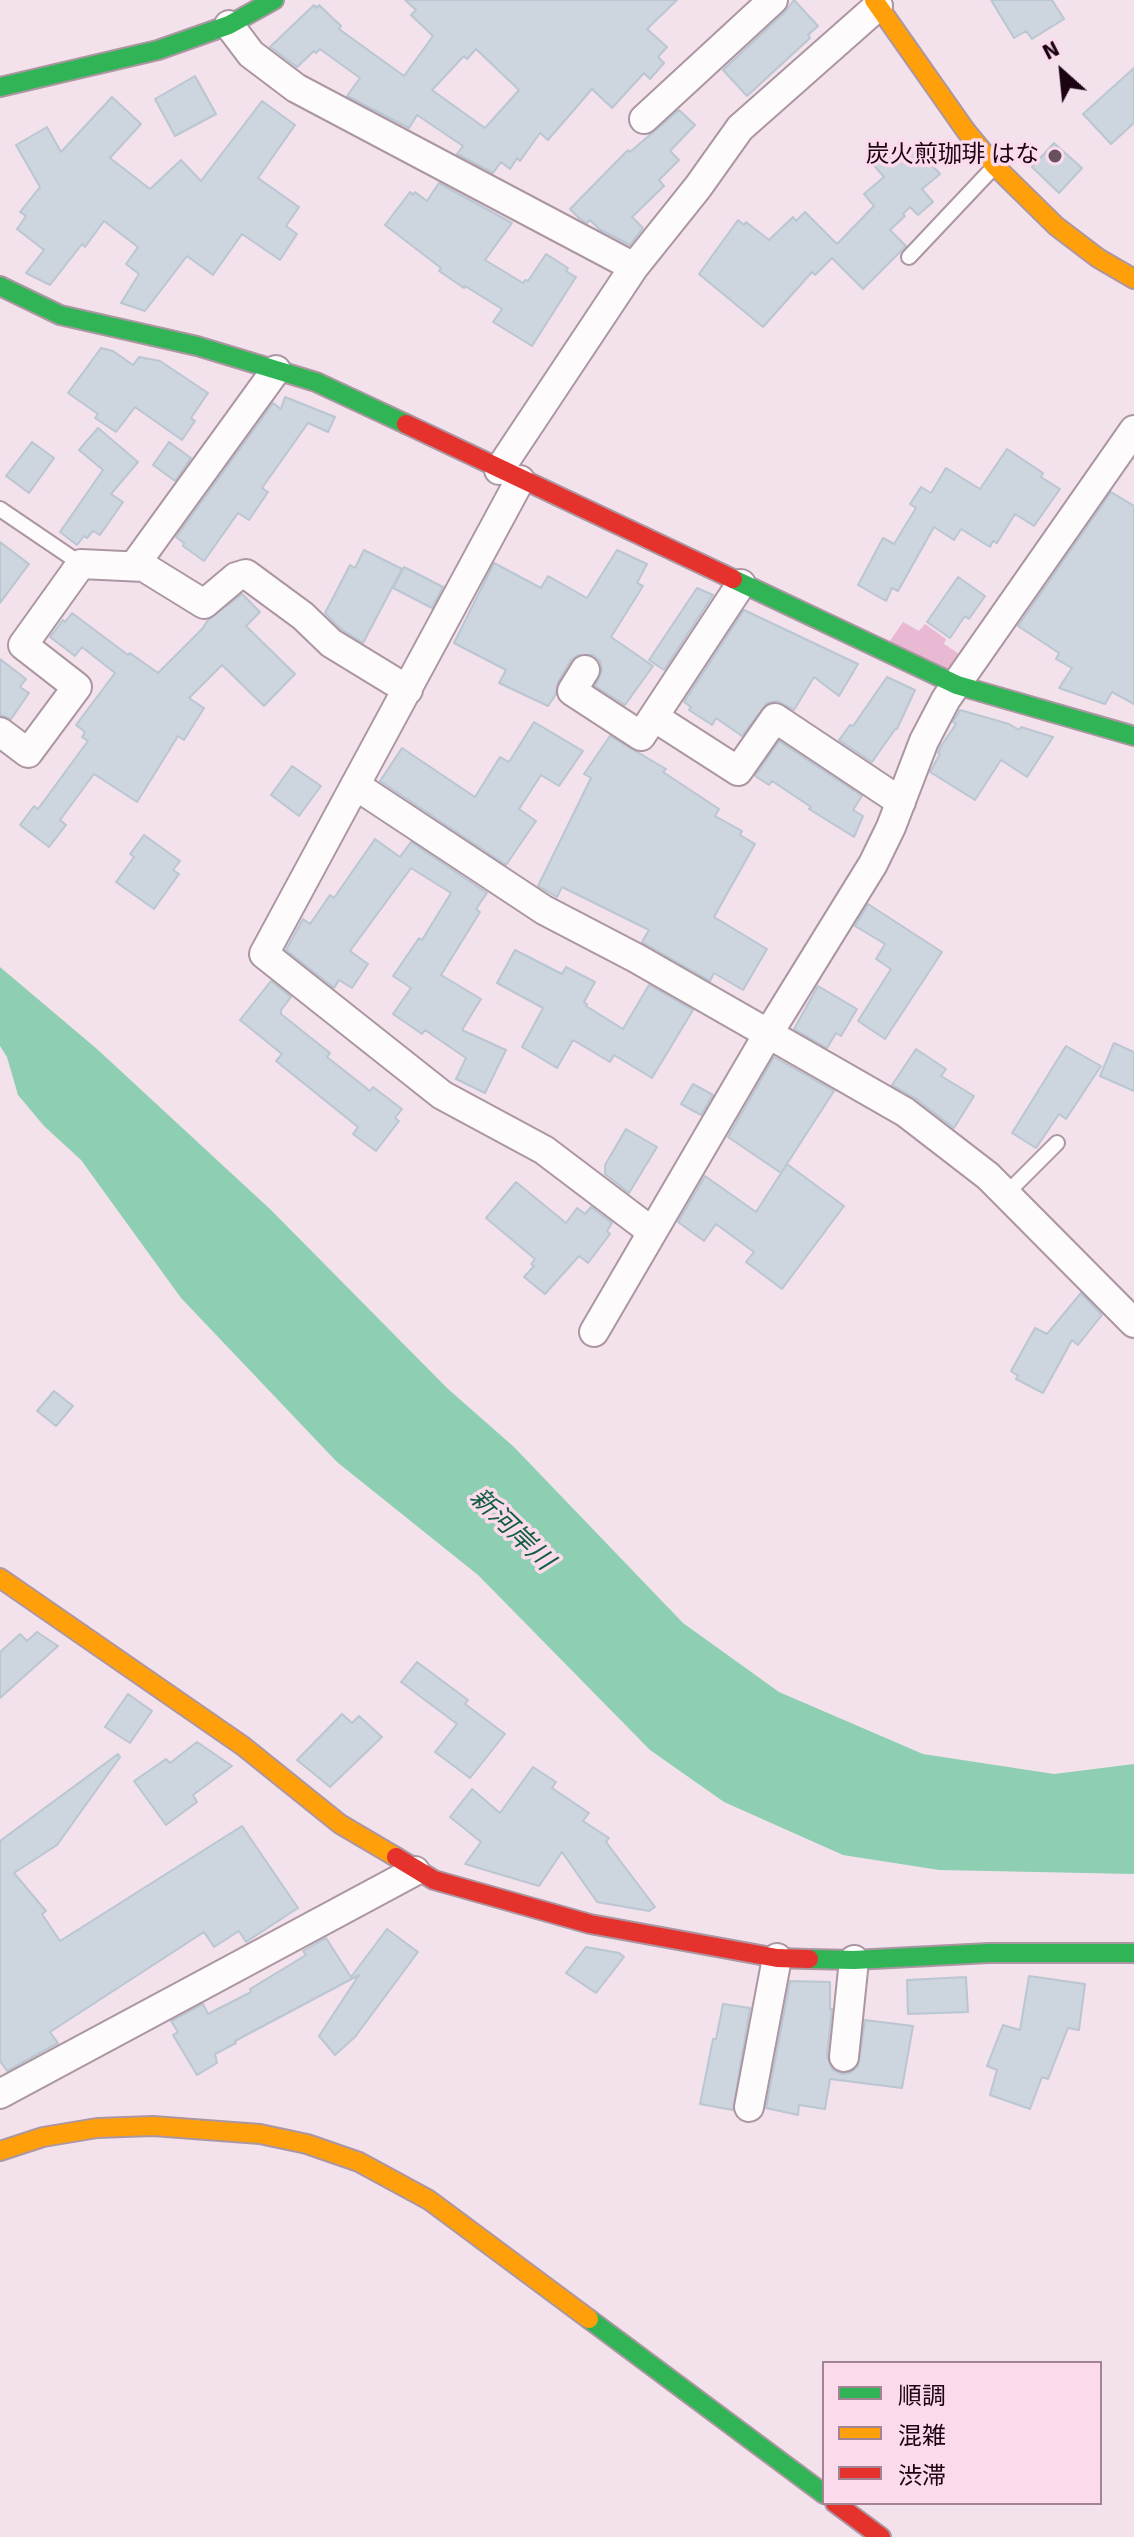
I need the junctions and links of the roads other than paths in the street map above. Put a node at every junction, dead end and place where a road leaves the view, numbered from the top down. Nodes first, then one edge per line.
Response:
1 (274, 0) edge
2 (773, 0) edge
3 (876, 3) edge
4 (229, 25) junction
5 (0, 87) edge
6 (644, 119) dead end
7 (995, 166) junction
8 (909, 257) dead end
9 (634, 267) junction
10 (1134, 279) edge
11 (0, 286) edge
12 (276, 370) junction
13 (1133, 433) edge
14 (510, 475) junction
15 (0, 509) edge
16 (81, 564) junction
17 (134, 566) junction
18 (741, 584) junction
19 (585, 670) dead end
20 (957, 685) junction
21 (408, 690) junction
22 (654, 717) junction
23 (0, 732) edge
24 (1134, 736) edge
25 (355, 785) junction
26 (901, 802) junction
27 (768, 1034) junction
28 (1057, 1143) dead end
29 (1007, 1193) junction
30 (651, 1231) junction
31 (1134, 1323) edge
32 (594, 1332) dead end
33 (0, 1578) edge
34 (415, 1871) junction
35 (1134, 1953) edge
36 (777, 1958) junction
37 (854, 1960) junction
38 (844, 2057) dead end
39 (0, 2094) edge
40 (749, 2107) dead end
41 (0, 2151) edge
42 (822, 2493) edge
43 (838, 2505) edge
44 (881, 2537) edge

1 - 4 street
2 - 6 street
3 - 7 street
3 - 9 street
4 - 5 street
4 - 9 street
7 - 8 lane
7 - 10 street
9 - 14 street
11 - 12 street
12 - 14 street
12 - 17 street
13 - 20 street
14 - 18 street
14 - 21 street
15 - 16 lane
16 - 17 street
16 - 23 street
17 - 21 street
18 - 20 street
18 - 22 street
19 - 22 street
20 - 24 street
20 - 26 street
21 - 25 street
22 - 26 street
25 - 27 street
25 - 30 street
26 - 27 street
27 - 29 street
27 - 30 street
28 - 29 lane
29 - 31 street
30 - 32 street
33 - 34 street
34 - 36 street
34 - 39 street
35 - 37 street
36 - 37 street
36 - 40 street
37 - 38 street
41 - 42 street
43 - 44 street

